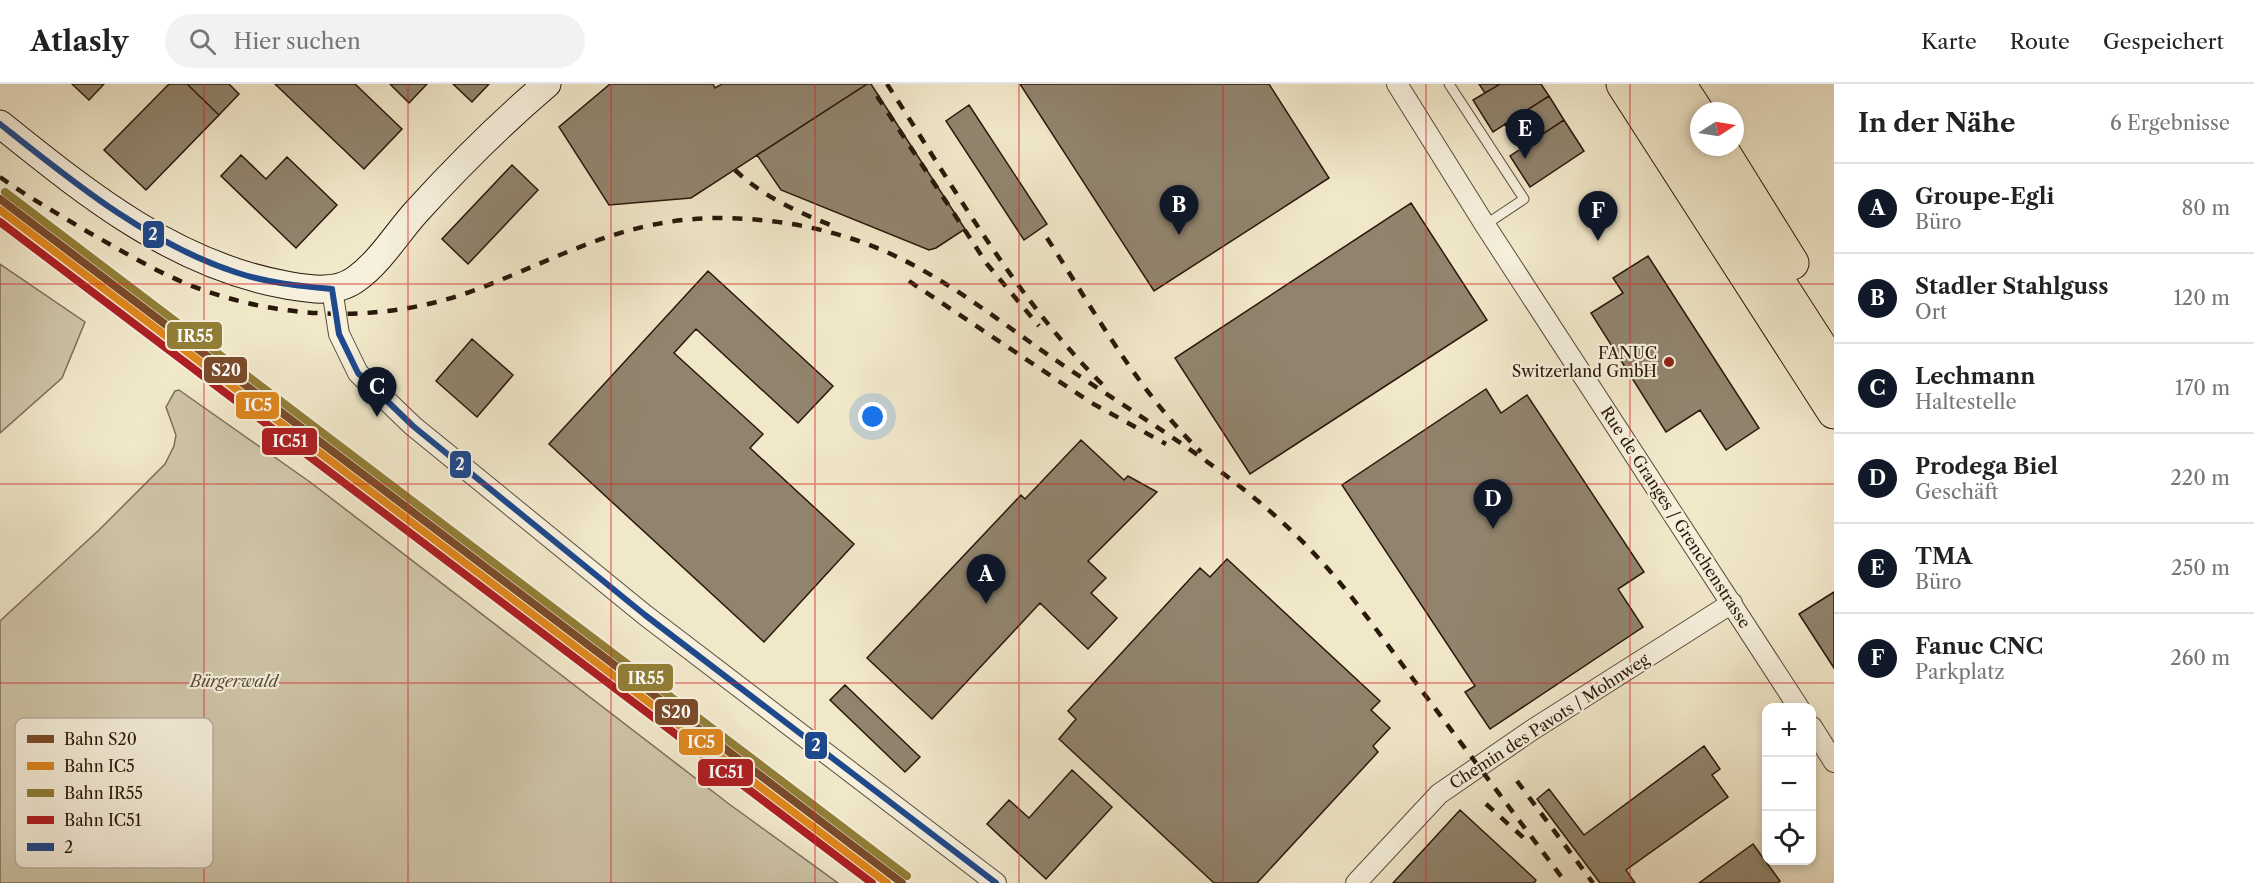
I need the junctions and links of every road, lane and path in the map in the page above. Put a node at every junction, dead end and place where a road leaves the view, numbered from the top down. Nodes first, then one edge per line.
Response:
1 (547, 84) edge
2 (1397, 84) edge
3 (1449, 84) edge
4 (1621, 84) edge
5 (1651, 84) edge
6 (1679, 84) edge
7 (1694, 84) edge
8 (1691, 102) edge
9 (1704, 102) edge
10 (0, 124) edge
11 (1726, 156) edge
12 (1735, 156) edge
13 (1762, 213) junction
14 (1485, 225) junction
15 (332, 289) junction
16 (1834, 335) edge
17 (1834, 368) edge
18 (1834, 412) edge
19 (1732, 603) junction
20 (1796, 703) edge
21 (1816, 733) edge
22 (1834, 762) edge
23 (996, 883) edge
24 (1356, 883) edge

1 - 15 main road
2 - 14 street, Rue de Granges / Grenchenstrasse
3 - 14 lane
4 - 18 highway
5 - 17 highway
6 - 8 highway
7 - 9 highway
10 - 15 main road
11 - 13 highway
12 - 13 highway
13 - 16 highway
14 - 19 street, Rue de Granges / Grenchenstrasse
15 - 23 street
19 - 20 street, Rue de Granges / Grenchenstrasse
19 - 24 street, Chemin des Pavots / Mohnweg
21 - 22 street

